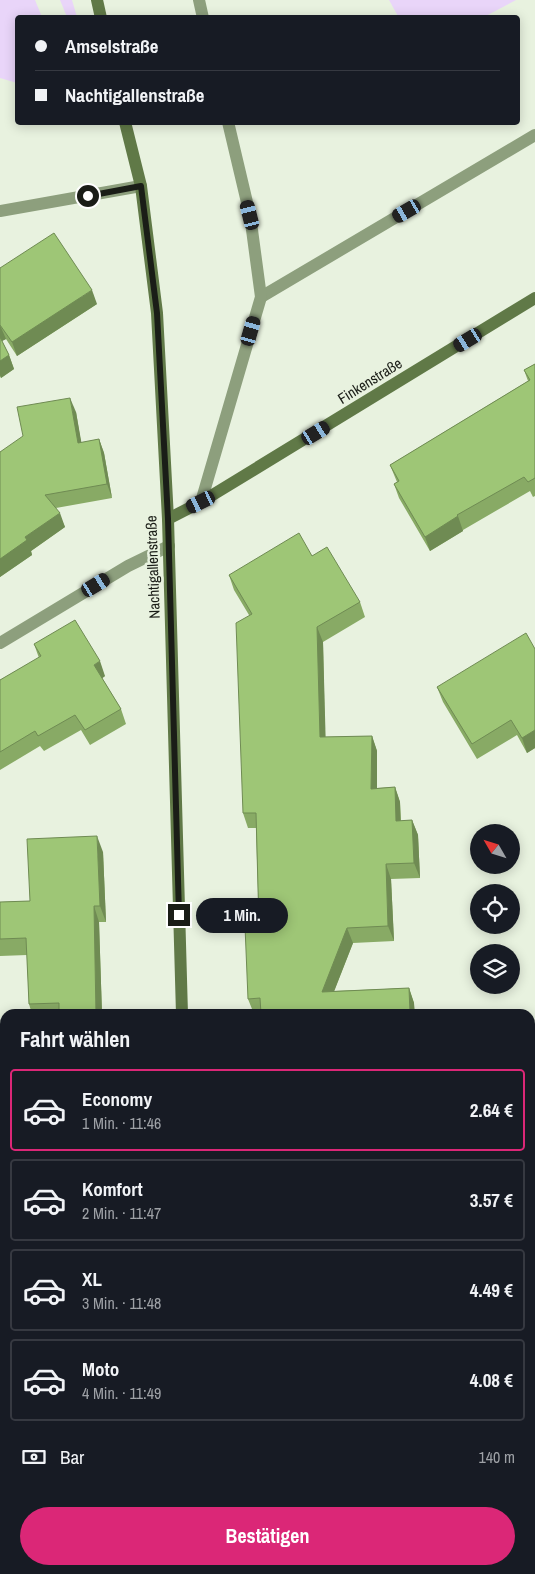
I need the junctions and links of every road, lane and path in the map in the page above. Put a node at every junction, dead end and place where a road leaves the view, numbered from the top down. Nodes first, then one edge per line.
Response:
1 (96, 0) edge
2 (200, 1) edge
3 (100, 15) edge
4 (202, 15) edge
5 (127, 125) edge
6 (229, 125) edge
7 (535, 135) edge
8 (141, 186) junction
9 (0, 211) edge
10 (261, 297) junction
11 (535, 298) edge
12 (201, 502) junction
13 (168, 519) junction
14 (169, 546) junction
15 (0, 643) edge
16 (182, 1009) edge

1 - 3 main road
2 - 4 street
5 - 8 main road, Nachtigallenstraße
6 - 10 street
7 - 10 street
8 - 9 street
8 - 13 main road, Nachtigallenstraße
10 - 12 street
11 - 12 main road, Finkenstraße
12 - 13 main road, Finkenstraße
13 - 14 main road, Nachtigallenstraße
14 - 15 street
14 - 16 main road, Nachtigallenstraße

